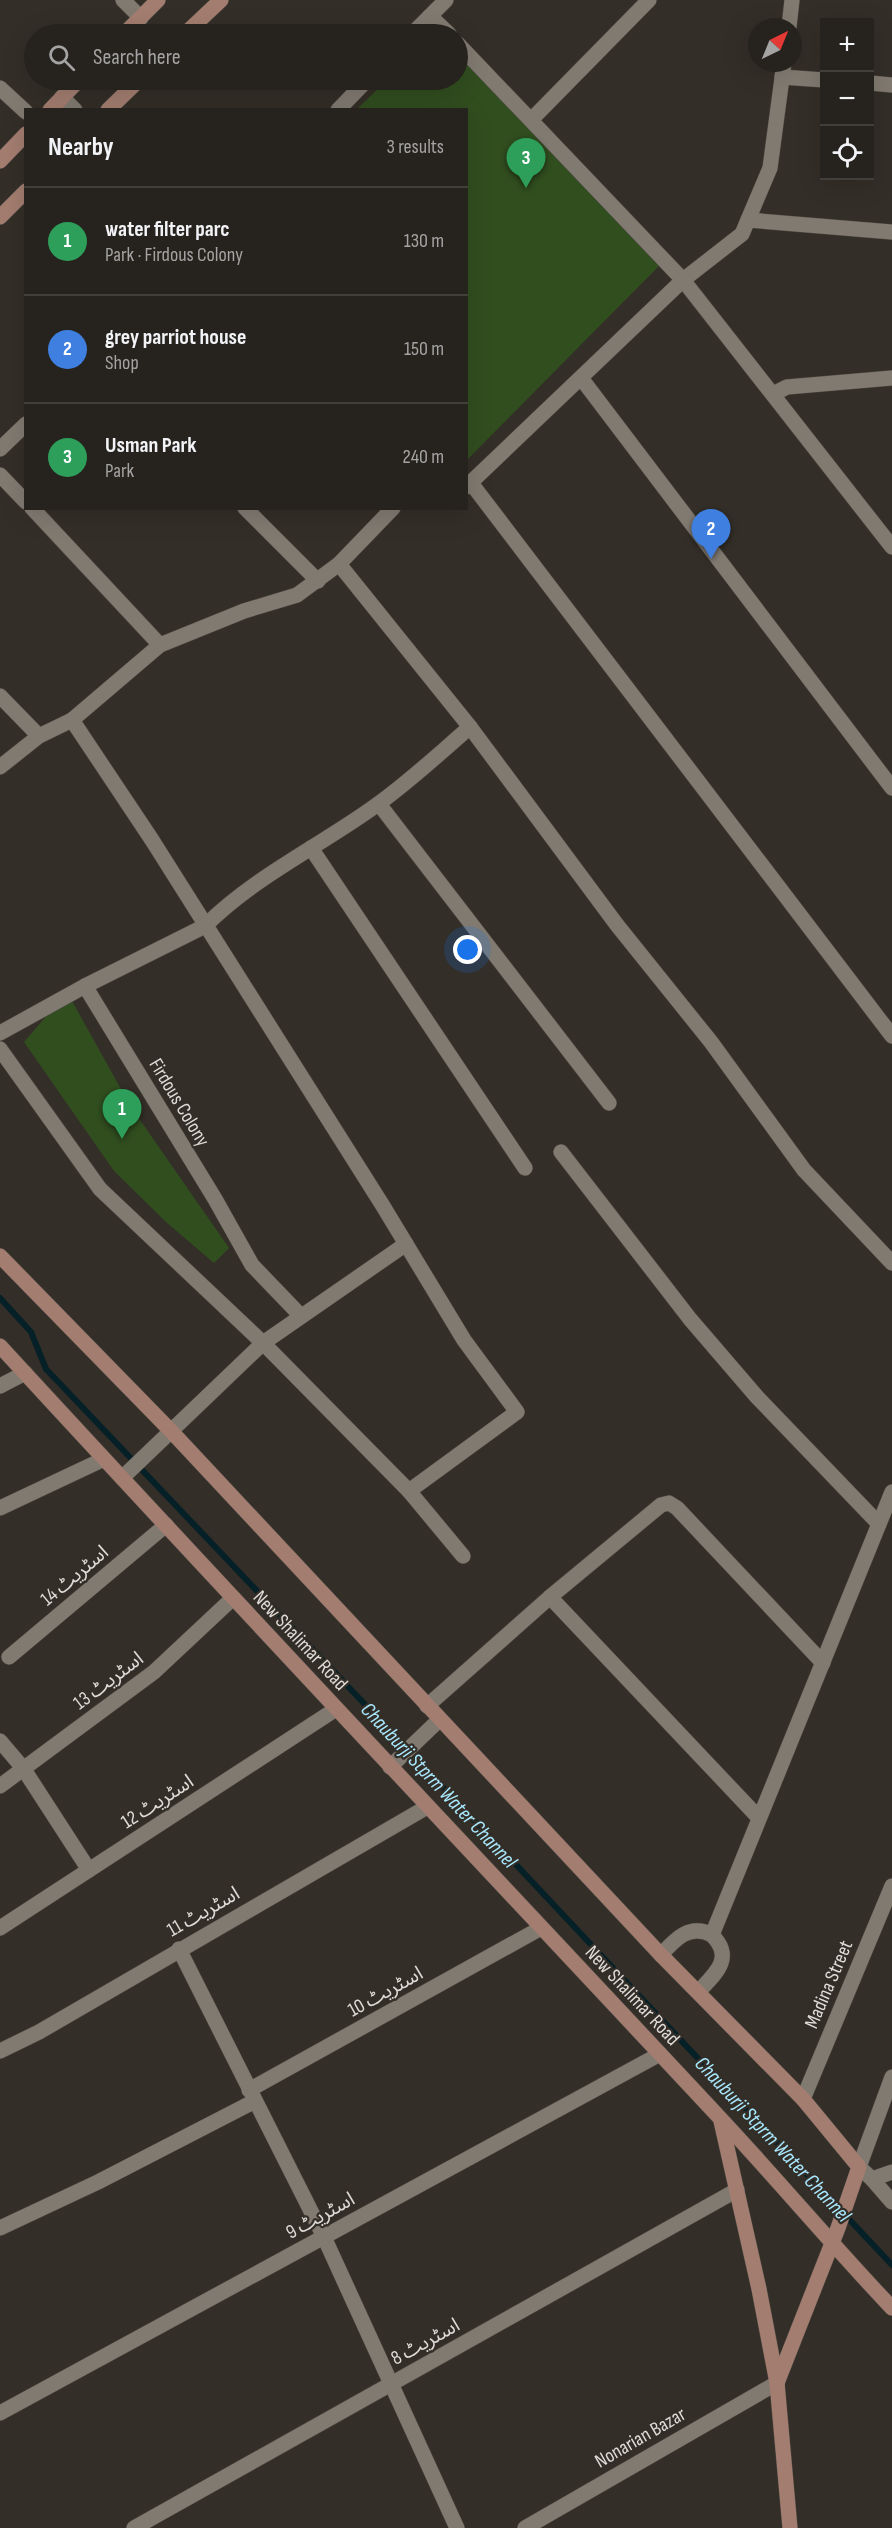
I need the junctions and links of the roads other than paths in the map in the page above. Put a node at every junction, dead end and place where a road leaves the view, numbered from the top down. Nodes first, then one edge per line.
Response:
1 (123, 0) edge
2 (158, 0) edge
3 (221, 0) edge
4 (446, 0) edge
5 (649, 0) edge
6 (792, 0) edge
7 (430, 16) junction
8 (141, 18) junction
9 (790, 18) edge
10 (135, 24) edge
11 (196, 24) edge
12 (422, 24) edge
13 (438, 24) edge
14 (468, 54) edge
15 (783, 72) edge
16 (791, 72) edge
17 (820, 79) edge
18 (874, 84) edge
19 (892, 85) edge
20 (0, 88) edge
21 (69, 90) edge
22 (129, 90) edge
23 (357, 90) edge
24 (62, 97) junction
25 (52, 108) edge
26 (73, 108) edge
27 (110, 108) edge
28 (340, 108) edge
29 (24, 110) edge
30 (532, 119) junction
31 (24, 136) edge
32 (0, 161) edge
33 (24, 193) edge
34 (0, 217) edge
35 (748, 220) junction
36 (892, 232) edge
37 (683, 280) junction
38 (581, 378) junction
39 (892, 378) edge
40 (773, 394) junction
41 (24, 426) edge
42 (0, 449) edge
43 (0, 475) edge
44 (469, 485) edge
45 (24, 500) edge
46 (34, 510) edge
47 (247, 510) edge
48 (391, 510) edge
49 (892, 547) edge
50 (339, 564) junction
51 (318, 580) junction
52 (160, 645) junction
53 (0, 696) edge
54 (72, 720) junction
55 (470, 727) junction
56 (39, 736) junction
57 (0, 768) edge
58 (892, 788) edge
59 (379, 804) junction
60 (311, 848) junction
61 (205, 926) junction
62 (85, 986) junction
63 (0, 1033) edge
64 (892, 1036) edge
65 (0, 1049) edge
66 (609, 1103) dead end
67 (561, 1152) dead end
68 (525, 1168) dead end
69 (406, 1244) junction
70 (0, 1256) edge
71 (892, 1263) edge
72 (301, 1316) junction
73 (263, 1343) junction
74 (0, 1346) edge
75 (25, 1373) junction
76 (0, 1386) edge
77 (165, 1436) junction
78 (104, 1458) junction
79 (127, 1473) junction
80 (409, 1491) junction
81 (892, 1492) edge
82 (0, 1508) edge
83 (879, 1524) junction
84 (165, 1525) junction
85 (463, 1556) dead end
86 (550, 1597) junction
87 (233, 1598) junction
88 (9, 1657) dead end
89 (823, 1663) junction
90 (427, 1706) junction
91 (336, 1709) junction
92 (434, 1726) junction
93 (0, 1741) edge
94 (395, 1763) junction
95 (23, 1768) junction
96 (0, 1786) edge
97 (427, 1807) junction
98 (759, 1818) junction
99 (89, 1870) junction
100 (892, 1886) edge
101 (0, 1928) edge
102 (541, 1928) junction
103 (712, 1935) junction
104 (179, 1949) junction
105 (661, 1955) junction
106 (698, 1992) junction
107 (0, 2051) edge
108 (660, 2054) junction
109 (892, 2077) edge
110 (252, 2095) junction
111 (803, 2099) junction
112 (720, 2118) junction
113 (892, 2172) edge
114 (856, 2173) junction
115 (872, 2179) junction
116 (737, 2190) junction
117 (892, 2202) edge
118 (0, 2228) edge
119 (324, 2237) junction
120 (831, 2245) junction
121 (892, 2308) edge
122 (777, 2383) junction
123 (391, 2384) junction
124 (0, 2413) edge
125 (134, 2528) edge
126 (457, 2528) edge
127 (525, 2528) edge
128 (790, 2528) edge

1 - 8 street
2 - 8 street
3 - 11 street
4 - 7 street
5 - 30 street
6 - 9 street
7 - 12 street
7 - 13 street
8 - 10 street
14 - 30 street
15 - 35 street
16 - 17 street
18 - 19 street
20 - 29 street
21 - 24 street
22 - 27 street
23 - 28 street
24 - 25 street
24 - 26 street
30 - 37 street
31 - 32 street
33 - 34 street
35 - 36 street
35 - 37 street
37 - 38 street
37 - 40 street
38 - 44 street
38 - 58 street
39 - 40 street
40 - 49 street
41 - 42 street
43 - 45 street
44 - 64 street
46 - 52 street
47 - 51 street
48 - 50 street
50 - 51 street
50 - 55 street
51 - 52 street
52 - 54 street
53 - 56 street
54 - 56 street
54 - 61 street
55 - 59 street
55 - 71 street
56 - 57 street
59 - 60 street
59 - 66 street
60 - 61 street
60 - 68 street
61 - 62 street
61 - 69 street
62 - 63 street
62 - 72 street, Firdous Colony
65 - 73 street
67 - 83 street
69 - 72 street
69 - 80 street
70 - 77 street
72 - 73 street
73 - 77 street
73 - 80 street
74 - 75 street, New Shalimar Road
75 - 76 street
75 - 78 street, New Shalimar Road
77 - 79 street
77 - 90 street
78 - 79 street, New Shalimar Road
78 - 82 street
79 - 84 street, New Shalimar Road
80 - 85 street
81 - 83 street
83 - 89 street
84 - 87 street, New Shalimar Road
84 - 88 street, اسٹریٹ 14
86 - 89 street
86 - 90 street
86 - 98 street
87 - 91 street, New Shalimar Road
87 - 95 street, اسٹریٹ 13
89 - 98 street
90 - 92 street
91 - 94 street, New Shalimar Road
91 - 99 street, اسٹریٹ 12
92 - 94 street
92 - 105 street
93 - 95 street
94 - 97 street, New Shalimar Road
95 - 96 street, اسٹریٹ 13
95 - 99 street
97 - 102 street, New Shalimar Road
97 - 104 street, اسٹریٹ 11
98 - 103 street
99 - 101 street, اسٹریٹ 12
100 - 111 street, Madina Street
102 - 108 street, New Shalimar Road
102 - 110 street, اسٹریٹ 10
103 - 105 street
103 - 106 street
104 - 107 street, اسٹریٹ 11
104 - 110 street
105 - 106 street
106 - 111 street
108 - 112 street, New Shalimar Road
108 - 119 street, اسٹریٹ 9
109 - 114 street
110 - 118 street, اسٹریٹ 10
110 - 119 street
111 - 114 street
112 - 116 street, New Shalimar Road
112 - 120 street, New Shalimar Road
113 - 115 street
114 - 115 street
114 - 120 street
115 - 117 street
116 - 122 street, New Shalimar Road
116 - 123 street, اسٹریٹ 8
119 - 123 street
119 - 124 street, اسٹریٹ 9
120 - 121 street, New Shalimar Road
120 - 122 street
122 - 127 street, Nonarian Bazar
122 - 128 street, New Shalimar Road
123 - 125 street, اسٹریٹ 8
123 - 126 street

